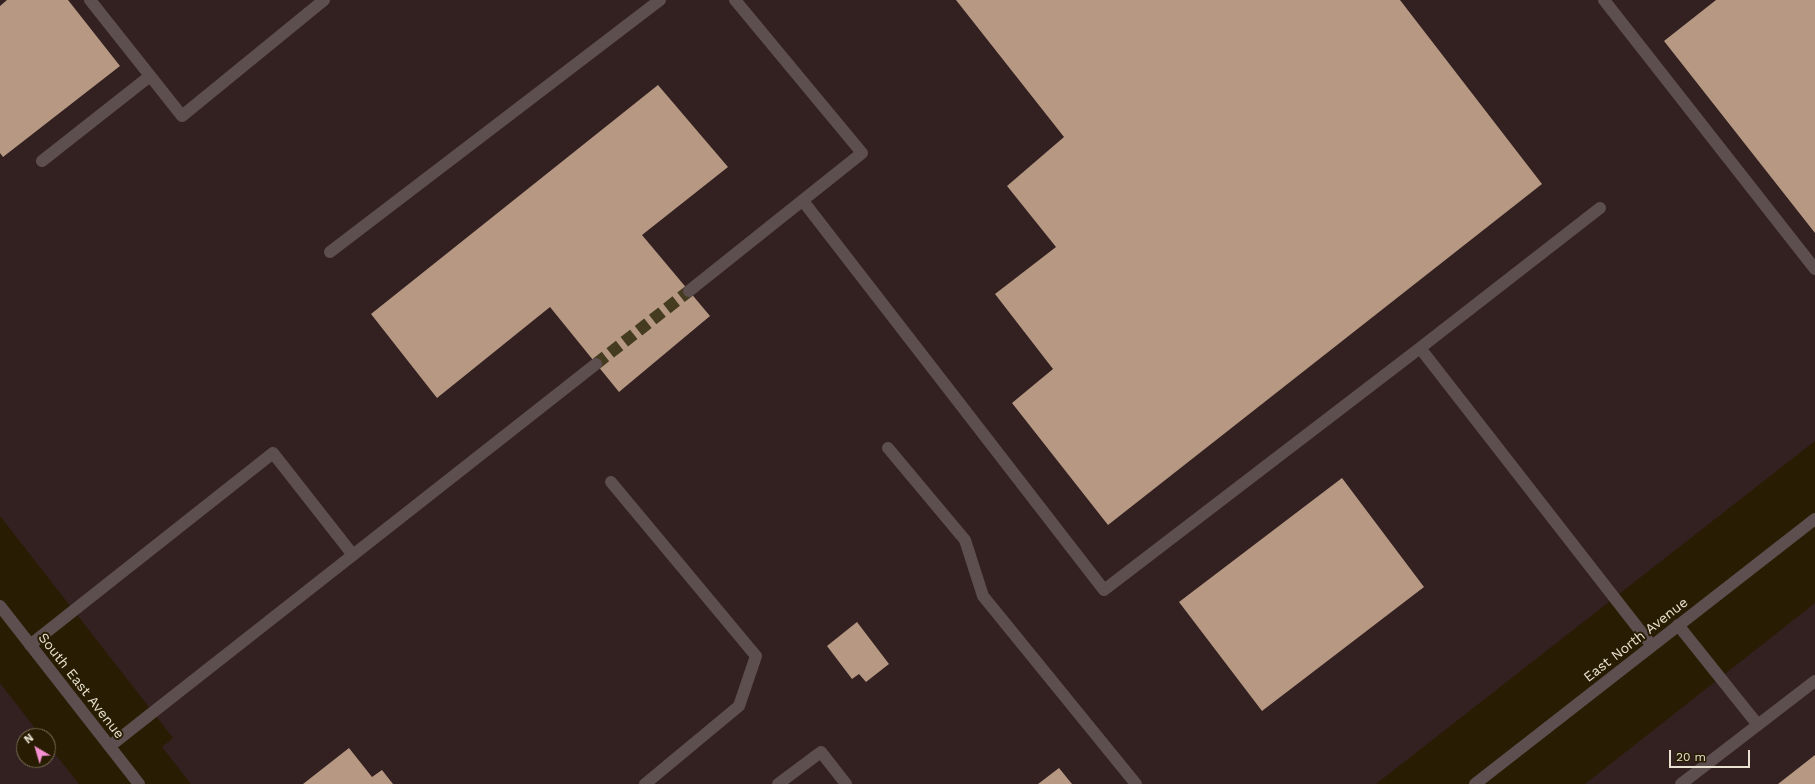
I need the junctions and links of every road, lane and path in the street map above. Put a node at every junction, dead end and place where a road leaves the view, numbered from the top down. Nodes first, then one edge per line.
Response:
1 (90, 0) edge
2 (324, 0) edge
3 (660, 0) edge
4 (735, 0) edge
5 (1604, 0) edge
6 (150, 76) junction
7 (42, 161) dead end
8 (803, 201) junction
9 (1600, 208) dead end
10 (330, 252) dead end
11 (1815, 269) edge
12 (689, 291) tunnel mouth
13 (1420, 348) junction
14 (596, 364) tunnel mouth
15 (888, 448) dead end
16 (612, 482) dead end
17 (1815, 519) edge
18 (353, 555) junction
19 (0, 606) edge
20 (1678, 625) junction
21 (30, 645) junction
22 (1652, 646) junction
23 (1815, 682) edge
24 (1758, 725) junction
25 (110, 746) junction
26 (139, 784) edge
27 (645, 784) edge
28 (778, 784) edge
29 (846, 784) edge
30 (1136, 784) edge
31 (1475, 784) edge
32 (1681, 784) edge

1 - 6 street
2 - 6 street
3 - 10 street
4 - 8 street
5 - 11 street
6 - 7 street
8 - 12 street
8 - 13 street
9 - 13 street
13 - 22 street
14 - 18 street
15 - 30 street
16 - 27 street
17 - 20 street, East North Avenue
18 - 21 street
18 - 25 street
19 - 21 street, South East Avenue
20 - 22 street, East North Avenue
20 - 24 street
21 - 25 street, South East Avenue
22 - 31 street, East North Avenue
23 - 24 street
24 - 32 street
25 - 26 street, South East Avenue
28 - 29 street

